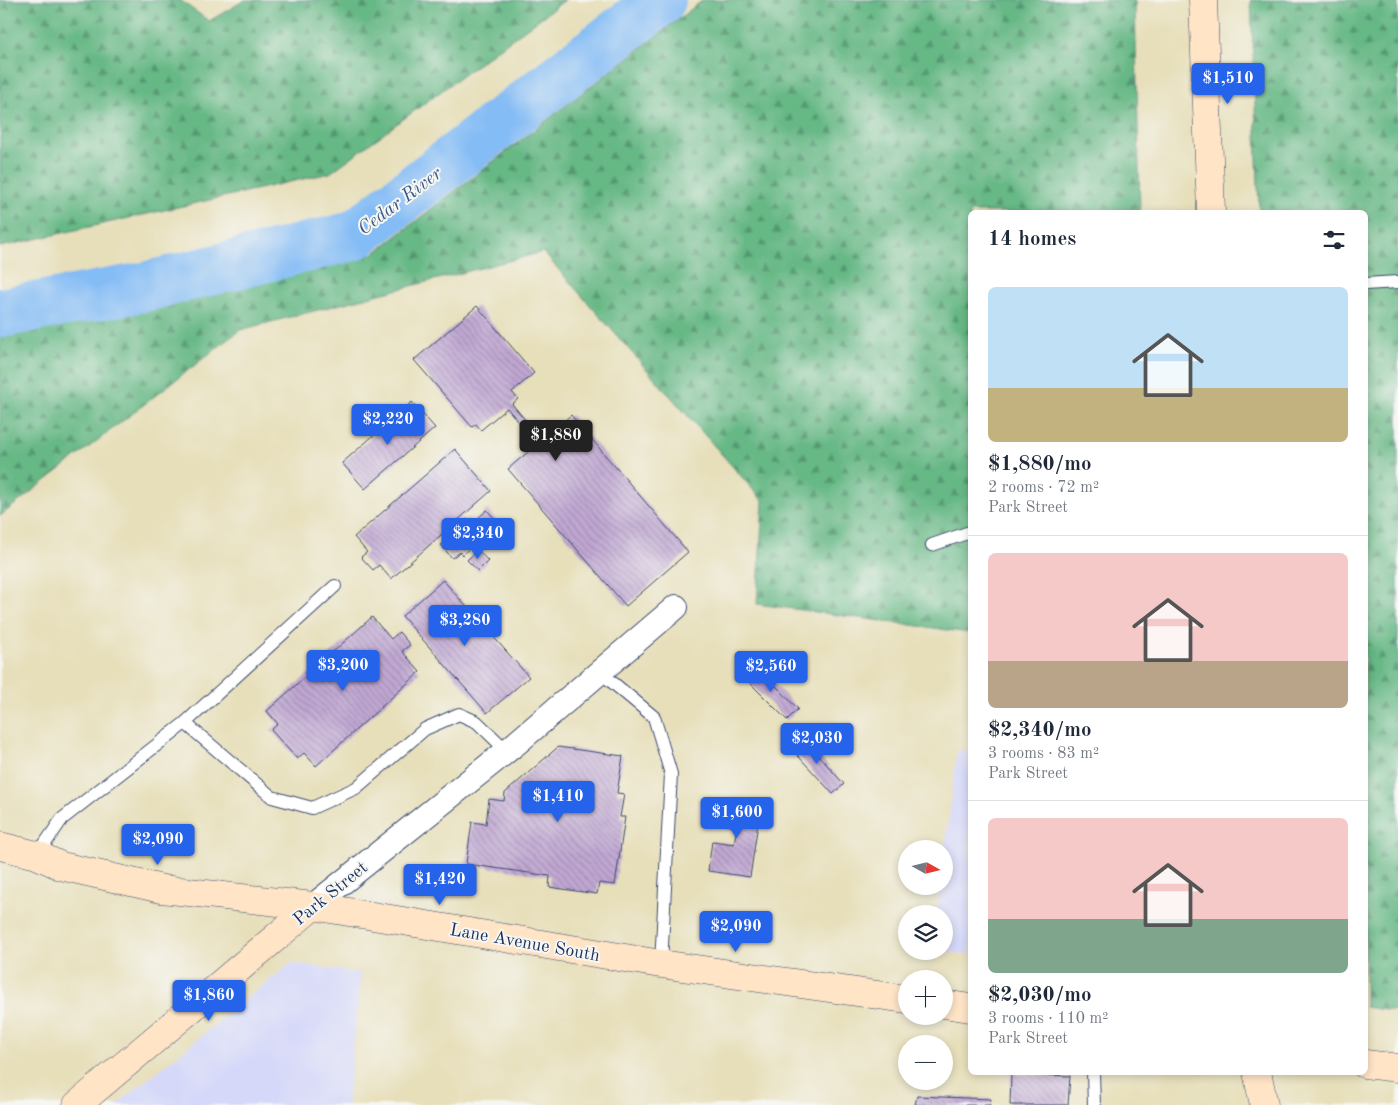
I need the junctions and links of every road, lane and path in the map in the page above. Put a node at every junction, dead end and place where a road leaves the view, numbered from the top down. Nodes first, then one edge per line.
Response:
1 (1203, 0) edge
2 (1211, 210) edge
3 (1398, 282) edge
4 (1368, 284) edge
5 (968, 533) edge
6 (932, 545) dead end
7 (335, 586) dead end
8 (676, 607) dead end
9 (600, 672) junction
10 (185, 723) junction
11 (507, 751) junction
12 (0, 846) edge
13 (36, 855) junction
14 (313, 906) junction
15 (662, 964) junction
16 (898, 998) edge
17 (953, 1005) edge
18 (968, 1008) edge
19 (1368, 1064) edge
20 (1398, 1068) edge
21 (1093, 1075) edge
22 (1258, 1075) edge
23 (77, 1105) edge
24 (1094, 1105) edge
25 (1264, 1105) edge

1 - 2 main road
3 - 4 lane
5 - 6 lane
7 - 10 lane
8 - 9 street, Park Street
9 - 11 street, Park Street
9 - 15 lane
10 - 11 lane
10 - 13 lane
11 - 14 street, Park Street
12 - 13 main road, Lane Avenue South
13 - 14 main road, Lane Avenue South
14 - 15 main road, Lane Avenue South
14 - 23 main road, Park Street
15 - 16 main road, Lane Avenue South
17 - 18 main road
19 - 20 main road
21 - 24 lane
22 - 25 main road

